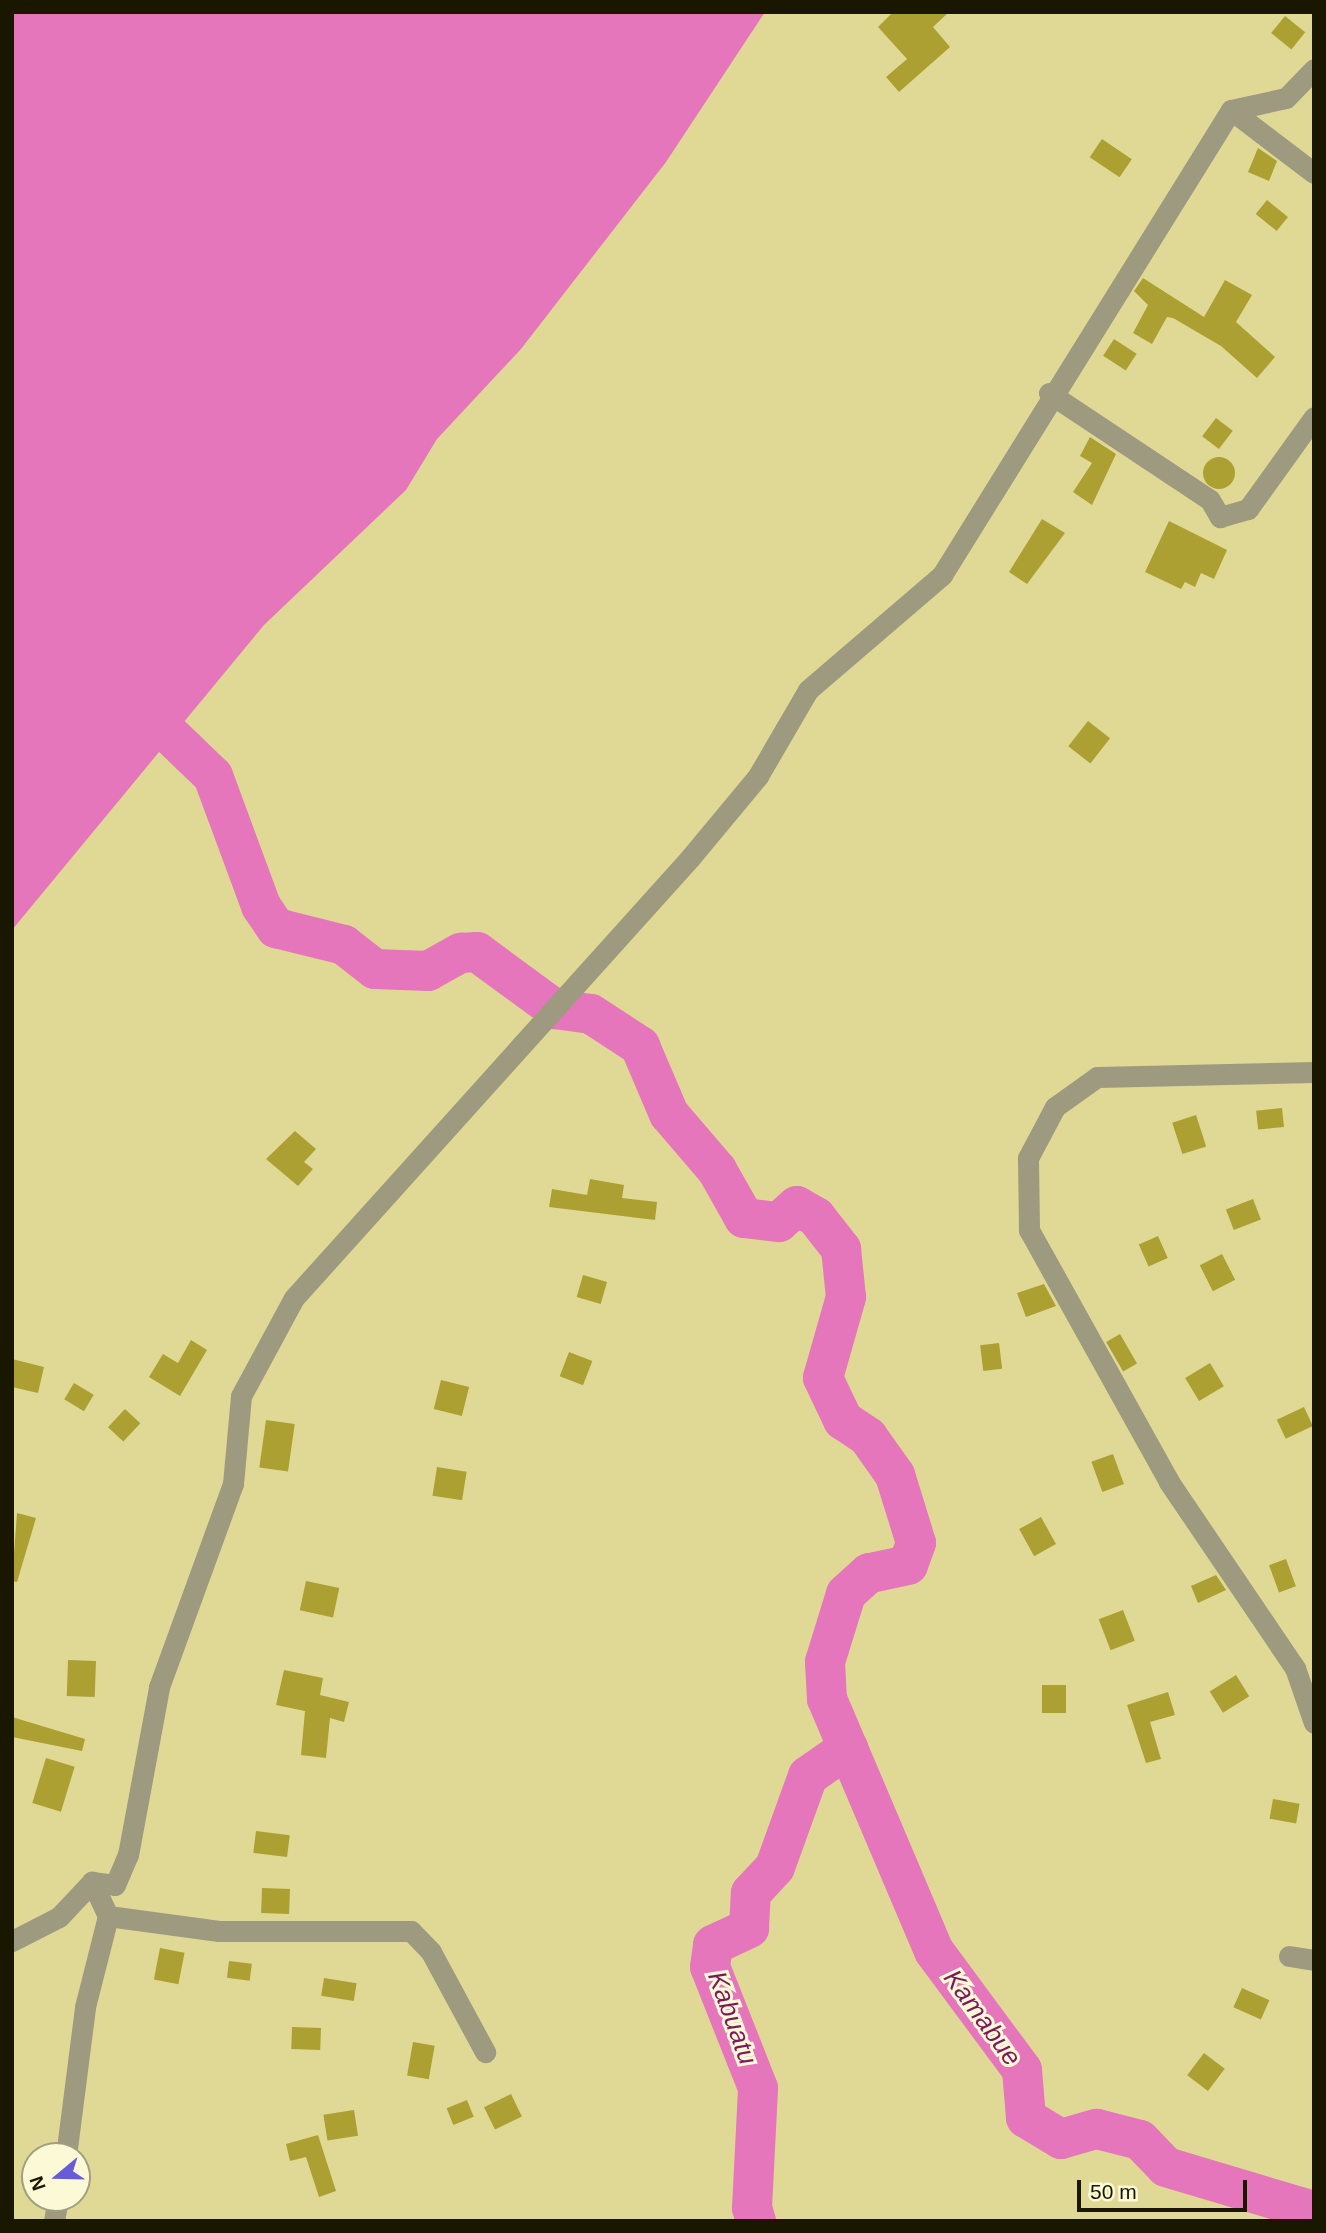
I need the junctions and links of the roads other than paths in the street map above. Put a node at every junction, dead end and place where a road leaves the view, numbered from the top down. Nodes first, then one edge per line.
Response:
1 (1314, 69) edge
2 (1231, 110) junction
3 (1314, 173) edge
4 (1049, 393) junction
5 (1314, 417) edge
6 (1314, 1072) edge
7 (1314, 1723) edge
8 (92, 1882) junction
9 (108, 1916) junction
10 (12, 1941) edge
11 (1289, 1956) dead end
12 (1314, 1960) edge
13 (485, 2052) dead end
14 (68, 2142) edge

1 - 2 street
2 - 3 street
2 - 4 street
4 - 5 street
4 - 8 street
6 - 7 street
8 - 9 street
8 - 10 street
9 - 13 street
9 - 14 street
11 - 12 street

